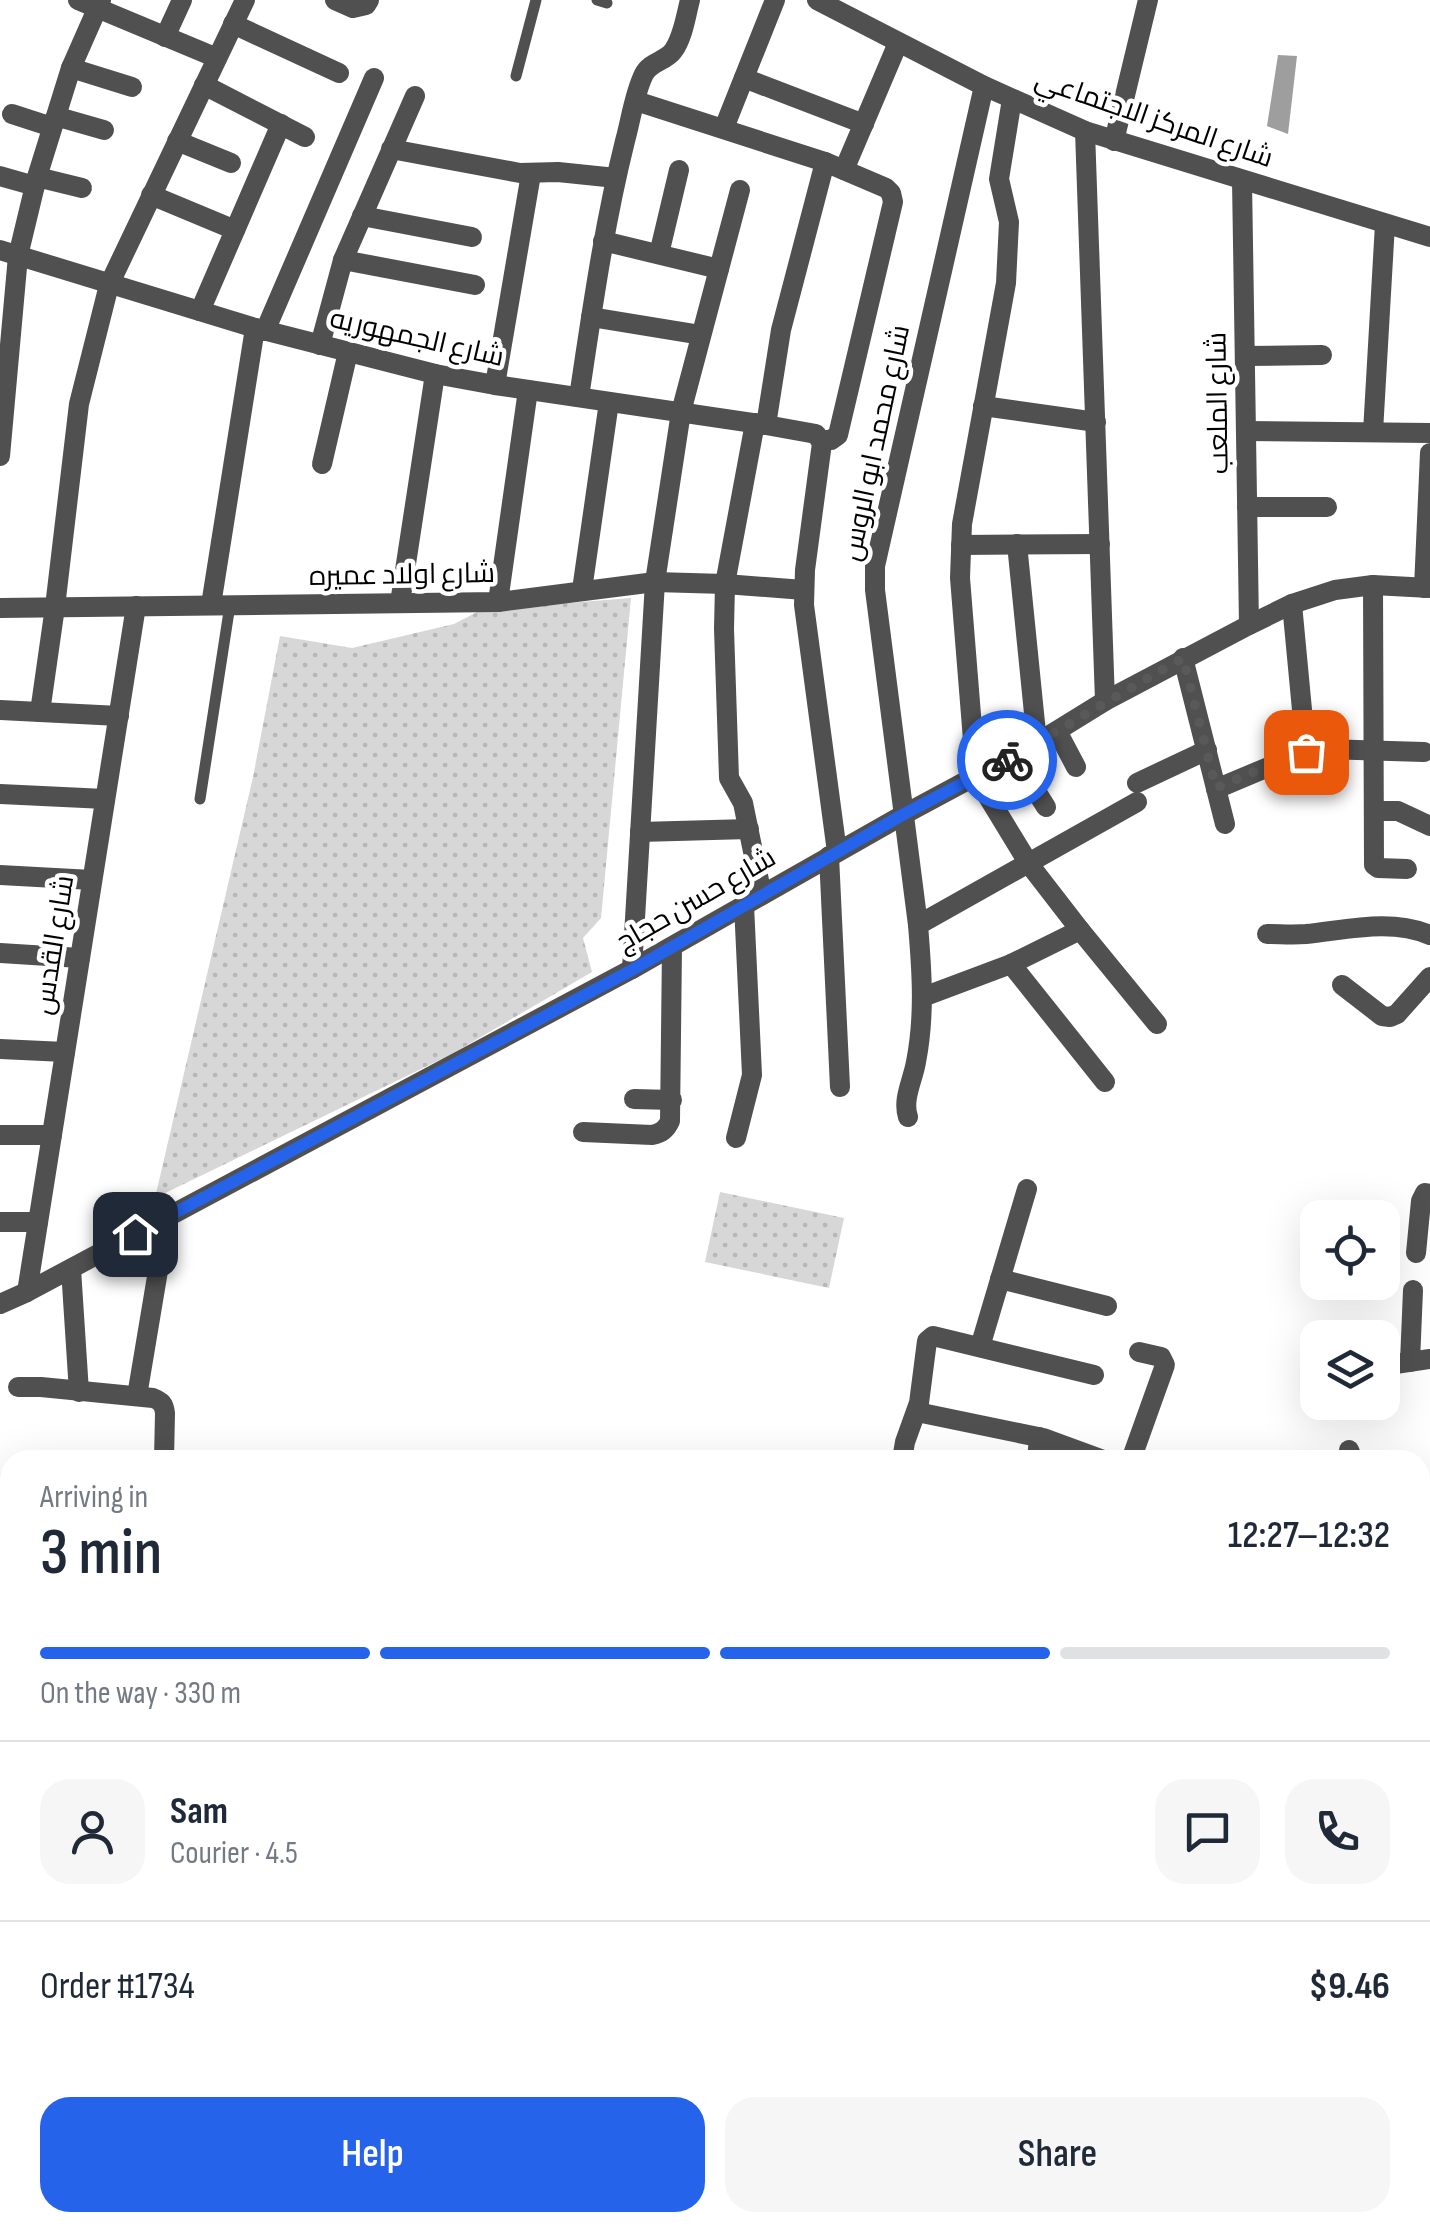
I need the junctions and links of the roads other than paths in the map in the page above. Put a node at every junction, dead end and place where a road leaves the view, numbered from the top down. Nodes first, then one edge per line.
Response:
1 (182, 0) edge
2 (245, 0) edge
3 (335, 0) edge
4 (370, 0) edge
5 (536, 0) edge
6 (690, 0) edge
7 (775, 0) edge
8 (816, 0) edge
9 (1148, 0) edge
10 (92, 3) edge
11 (234, 24) junction
12 (165, 37) junction
13 (898, 43) junction
14 (217, 58) junction
15 (71, 68) junction
16 (339, 73) dead end
17 (516, 76) dead end
18 (374, 78) dead end
19 (744, 78) junction
20 (204, 85) junction
21 (984, 86) junction
22 (132, 87) dead end
23 (414, 96) dead end
24 (1012, 99) junction
25 (636, 101) junction
26 (12, 114) dead end
27 (53, 123) junction
28 (281, 124) junction
29 (864, 124) junction
30 (724, 128) junction
31 (104, 130) dead end
32 (1086, 131) junction
33 (305, 137) dead end
34 (177, 141) junction
35 (1114, 141) junction
36 (392, 149) junction
37 (231, 163) dead end
38 (834, 166) junction
39 (678, 170) dead end
40 (531, 174) junction
41 (0, 176) edge
42 (616, 178) junction
43 (1242, 180) junction
44 (36, 182) junction
45 (82, 188) dead end
46 (740, 190) dead end
47 (151, 195) junction
48 (362, 216) junction
49 (1386, 224) junction
50 (235, 230) junction
51 (472, 237) dead end
52 (1430, 238) edge
53 (603, 241) junction
54 (9, 253) edge
55 (658, 254) junction
56 (343, 260) junction
57 (719, 269) junction
58 (109, 284) junction
59 (475, 284) dead end
60 (200, 311) junction
61 (591, 317) junction
62 (260, 330) junction
63 (701, 336) junction
64 (320, 344) junction
65 (348, 352) junction
66 (1322, 355) dead end
67 (1245, 356) junction
68 (435, 374) junction
69 (495, 385) junction
70 (528, 390) junction
71 (578, 397) junction
72 (609, 402) junction
73 (984, 406) junction
74 (681, 412) junction
75 (1096, 422) junction
76 (760, 424) junction
77 (1246, 431) junction
78 (1372, 432) junction
79 (1430, 433) edge
80 (821, 444) junction
81 (1430, 453) edge
82 (0, 456) edge
83 (322, 464) dead end
84 (1247, 506) junction
85 (1327, 506) dead end
86 (1428, 526) edge
87 (1017, 544) junction
88 (1100, 544) junction
89 (960, 545) junction
90 (655, 582) junction
91 (726, 584) junction
92 (1373, 585) junction
93 (1427, 588) edge
94 (582, 590) junction
95 (804, 590) junction
96 (498, 602) junction
97 (400, 603) junction
98 (1292, 604) junction
99 (220, 605) junction
100 (136, 606) junction
101 (55, 607) junction
102 (0, 608) edge
103 (1250, 625) junction
104 (1183, 658) junction
105 (1106, 701) junction
106 (0, 710) edge
107 (40, 712) junction
108 (119, 716) junction
109 (1057, 731) junction
110 (1036, 744) junction
111 (1374, 749) junction
112 (1206, 750) junction
113 (1306, 752) junction
114 (1424, 752) dead end
115 (1014, 756) junction
116 (1076, 767) dead end
117 (976, 777) junction
118 (1216, 788) junction
119 (0, 794) edge
120 (105, 799) junction
121 (200, 800) dead end
122 (1046, 808) dead end
123 (1374, 811) junction
124 (904, 814) junction
125 (1225, 824) dead end
126 (1430, 826) edge
127 (749, 829) junction
128 (640, 832) junction
129 (833, 854) junction
130 (1029, 864) junction
131 (1407, 869) dead end
132 (0, 874) edge
133 (92, 880) junction
134 (753, 900) junction
135 (918, 925) junction
136 (1080, 930) junction
137 (1267, 934) dead end
138 (1430, 935) edge
139 (672, 947) junction
140 (0, 954) edge
141 (80, 958) junction
142 (1011, 964) junction
143 (632, 970) junction
144 (1430, 976) edge
145 (1342, 985) dead end
146 (923, 997) junction
147 (1157, 1024) dead end
148 (0, 1049) edge
149 (66, 1052) junction
150 (1106, 1082) dead end
151 (840, 1087) dead end
152 (634, 1099) dead end
153 (672, 1100) junction
154 (908, 1117) dead end
155 (583, 1132) dead end
156 (0, 1135) edge
157 (52, 1135) junction
158 (736, 1138) dead end
159 (1027, 1190) dead end
160 (1430, 1194) edge
161 (166, 1218) junction
162 (0, 1222) edge
163 (38, 1222) junction
164 (1416, 1254) dead end
165 (71, 1269) junction
166 (1000, 1280) junction
167 (1413, 1290) dead end
168 (27, 1292) junction
169 (0, 1304) edge
170 (1106, 1306) dead end
171 (980, 1347) junction
172 (1140, 1352) dead end
173 (1420, 1360) edge
174 (1094, 1374) dead end
175 (18, 1388) dead end
176 (79, 1392) junction
177 (137, 1396) junction
178 (916, 1412) junction
179 (1040, 1437) junction
180 (164, 1450) edge
181 (904, 1450) edge
182 (1038, 1450) edge
183 (1075, 1450) edge
184 (1135, 1450) edge

1 - 12 street
2 - 11 street
3 - 4 street
5 - 17 lane
6 - 25 street
7 - 19 street
8 - 13 street, شارع المركز الاجتماعي
9 - 35 street
10 - 12 street
10 - 15 street
11 - 14 street
11 - 16 street
12 - 14 street
13 - 21 street, شارع المركز الاجتماعي
13 - 29 street
14 - 20 street
15 - 22 street
15 - 27 street
18 - 62 street
19 - 29 street
19 - 30 street
20 - 28 street
20 - 34 street
21 - 24 street, شارع المركز الاجتماعي
21 - 124 street, شارع محمد ابو الروس
23 - 36 street
24 - 32 street, شارع المركز الاجتماعي
24 - 73 street
25 - 30 street
25 - 42 street
26 - 27 street
27 - 31 street
27 - 44 street
28 - 33 street
28 - 50 street
29 - 38 street
30 - 38 street
32 - 35 street, شارع المركز الاجتماعي
32 - 75 street
34 - 37 street
34 - 47 street
35 - 43 street, شارع المركز الاجتماعي
36 - 40 street
36 - 48 street
38 - 76 street
38 - 80 street
39 - 55 street
40 - 42 street
40 - 69 street
41 - 44 street
42 - 53 street
43 - 49 street, شارع المركز الاجتماعي
43 - 67 street, شارع الملعب
44 - 45 street
44 - 54 street
46 - 57 street
47 - 50 street
47 - 58 street
48 - 51 street
48 - 56 street
49 - 52 street, شارع المركز الاجتماعي
49 - 78 street
50 - 60 street
53 - 55 street
53 - 61 street
54 - 58 street, شارع الجمهوريه
54 - 82 street
55 - 57 street
56 - 59 street
56 - 64 street
57 - 63 street
58 - 60 street, شارع الجمهوريه
58 - 101 street
60 - 62 street, شارع الجمهوريه
61 - 63 street
61 - 71 street
62 - 64 street, شارع الجمهوريه
62 - 99 street
63 - 74 street
64 - 65 street, شارع الجمهوريه
65 - 68 street, شارع الجمهوريه
65 - 83 street
66 - 67 street
67 - 77 street, شارع الملعب
68 - 69 street, شارع الجمهوريه
68 - 97 street
69 - 70 street, شارع الجمهوريه
70 - 71 street, شارع الجمهوريه
70 - 96 street
71 - 72 street, شارع الجمهوريه
72 - 74 street, شارع الجمهوريه
72 - 94 street
73 - 75 street
73 - 89 street
74 - 76 street, شارع الجمهوريه
74 - 90 street
75 - 88 street
76 - 80 street, شارع الجمهوريه
76 - 91 street
77 - 78 street
77 - 84 street, شارع الملعب
78 - 79 street
80 - 95 street
81 - 86 street
84 - 85 street
84 - 103 street, شارع الملعب
86 - 93 street
87 - 88 street
87 - 89 street
87 - 110 street
88 - 105 street
89 - 117 street
90 - 91 street, شارع اولاد عميره
90 - 94 street, شارع اولاد عميره
90 - 128 street
91 - 95 street, شارع اولاد عميره
91 - 127 street
92 - 93 street, شارع حسن حجاج
92 - 98 street, شارع حسن حجاج
92 - 111 street
94 - 96 street, شارع اولاد عميره
95 - 129 street
96 - 97 street, شارع اولاد عميره
97 - 99 street, شارع اولاد عميره
98 - 103 street, شارع حسن حجاج
98 - 113 street
99 - 100 street, شارع اولاد عميره
99 - 121 lane
100 - 101 street, شارع اولاد عميره
100 - 108 street, شارع القدس
101 - 102 street, شارع اولاد عميره
101 - 107 street
103 - 104 street, شارع حسن حجاج
104 - 105 street, شارع حسن حجاج
104 - 112 street
105 - 109 street, شارع حسن حجاج
106 - 107 street
107 - 108 street
108 - 120 street, شارع القدس
109 - 110 street, شارع حسن حجاج
109 - 116 street
110 - 115 street, شارع حسن حجاج
111 - 113 street
111 - 114 street
111 - 123 street
112 - 118 street
112 - 130 street
113 - 118 street
115 - 117 street, شارع حسن حجاج
115 - 122 street
117 - 124 street, شارع حسن حجاج
117 - 130 street
118 - 125 street
119 - 120 street
120 - 133 street, شارع القدس
123 - 126 street
123 - 131 street
124 - 129 street, شارع حسن حجاج
124 - 135 street, شارع محمد ابو الروس
127 - 128 street
127 - 134 street
128 - 143 street
129 - 134 street, شارع حسن حجاج
129 - 151 street
130 - 135 street
130 - 136 street
132 - 133 street
133 - 141 street, شارع القدس
134 - 139 street, شارع حسن حجاج
134 - 158 street
135 - 146 street, شارع محمد ابو الروس
136 - 142 street
136 - 147 street
137 - 138 street
139 - 143 street, شارع حسن حجاج
139 - 153 street
140 - 141 street
141 - 149 street, شارع القدس
142 - 146 street
142 - 150 street
143 - 161 street, شارع حسن حجاج
144 - 145 street
146 - 154 street, شارع محمد ابو الروس
148 - 149 street
149 - 157 street, شارع القدس
152 - 153 street
153 - 155 street
156 - 157 street
157 - 163 street, شارع القدس
159 - 166 street
160 - 164 street
161 - 165 street, شارع حسن حجاج
161 - 177 street
162 - 163 street
163 - 168 street, شارع القدس
165 - 168 street, شارع حسن حجاج
165 - 176 street
166 - 170 street
166 - 171 street
167 - 173 street
168 - 169 street, شارع حسن حجاج
171 - 174 street
171 - 178 street
172 - 184 street
175 - 176 street
176 - 177 street
177 - 180 street
178 - 179 street
178 - 181 street
179 - 182 street
179 - 183 street

